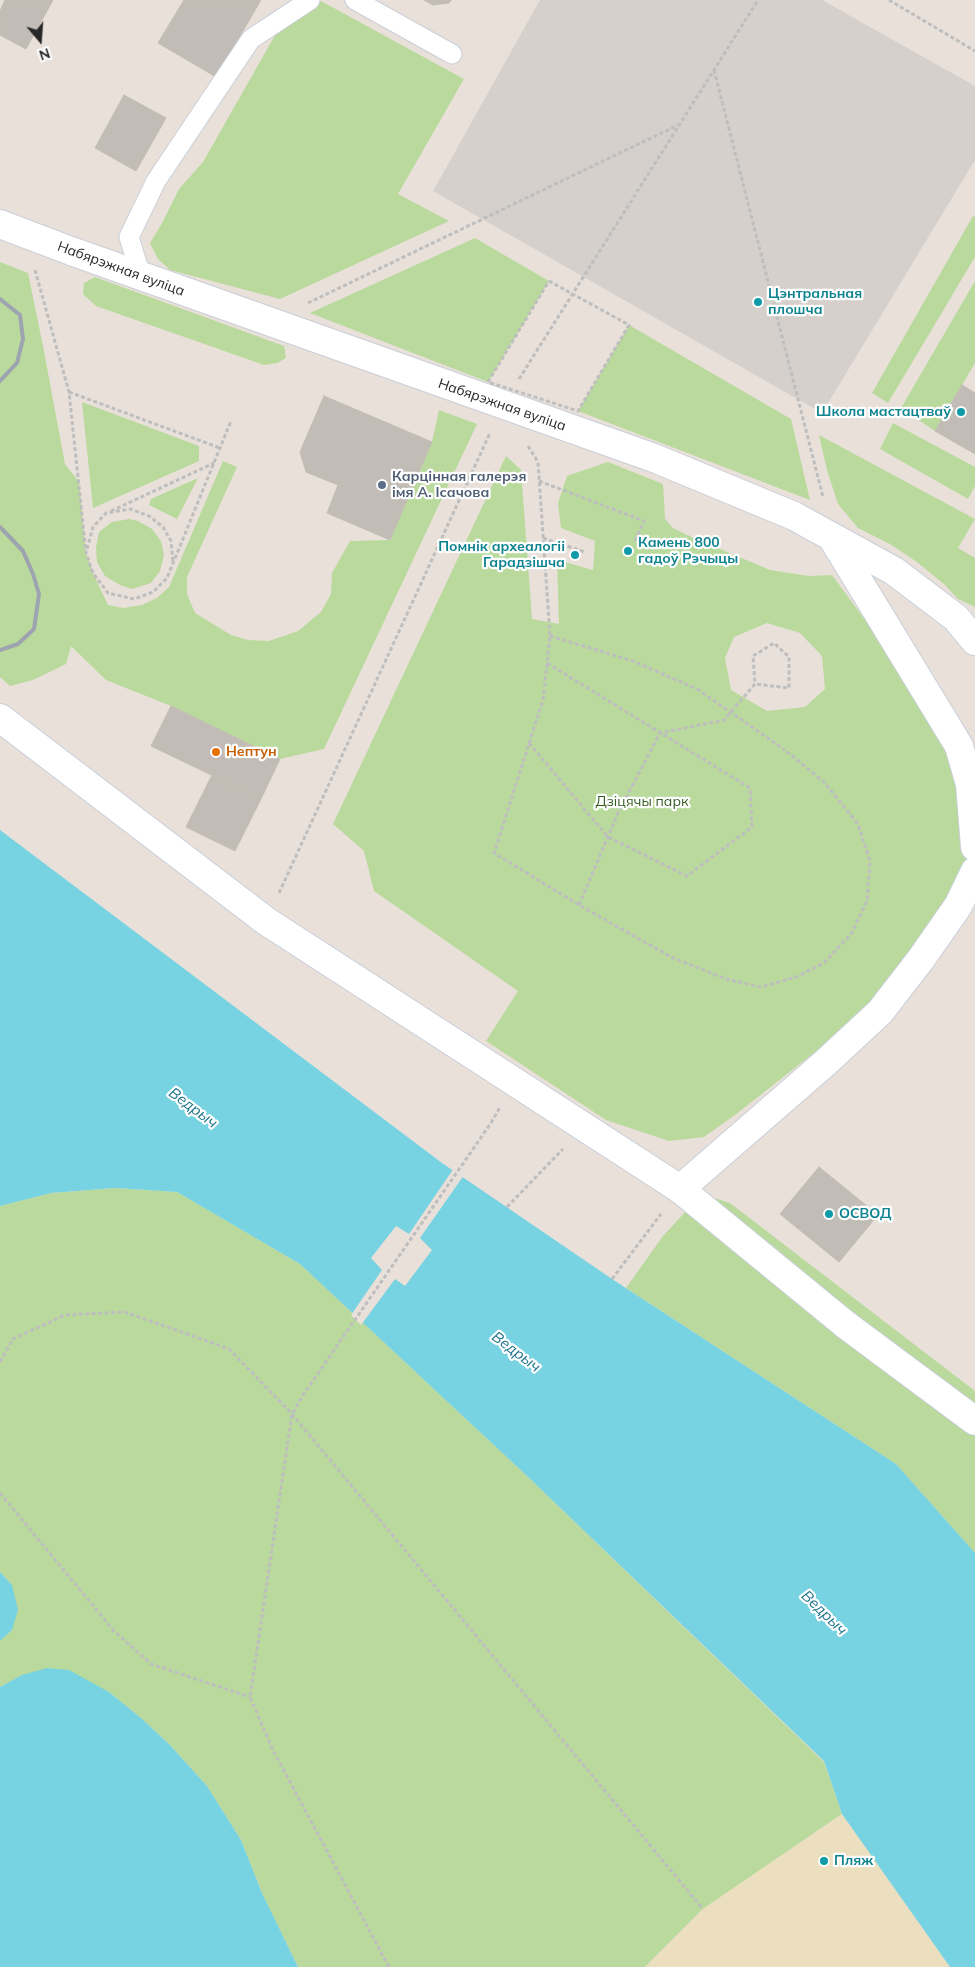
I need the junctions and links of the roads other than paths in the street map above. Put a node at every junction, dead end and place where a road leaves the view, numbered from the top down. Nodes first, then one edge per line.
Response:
1 (310, 0) edge
2 (355, 0) edge
3 (452, 54) dead end
4 (0, 224) edge
5 (141, 276) junction
6 (833, 538) junction
7 (975, 641) edge
8 (0, 718) edge
9 (975, 847) edge
10 (975, 871) edge
11 (680, 1189) junction
12 (975, 1421) edge

1 - 5 lane
2 - 3 lane
4 - 5 street, Набярэжная вуліца
5 - 6 street, Набярэжная вуліца
6 - 7 street, Набярэжная вуліца
6 - 9 street
8 - 11 street
10 - 11 street
11 - 12 street

